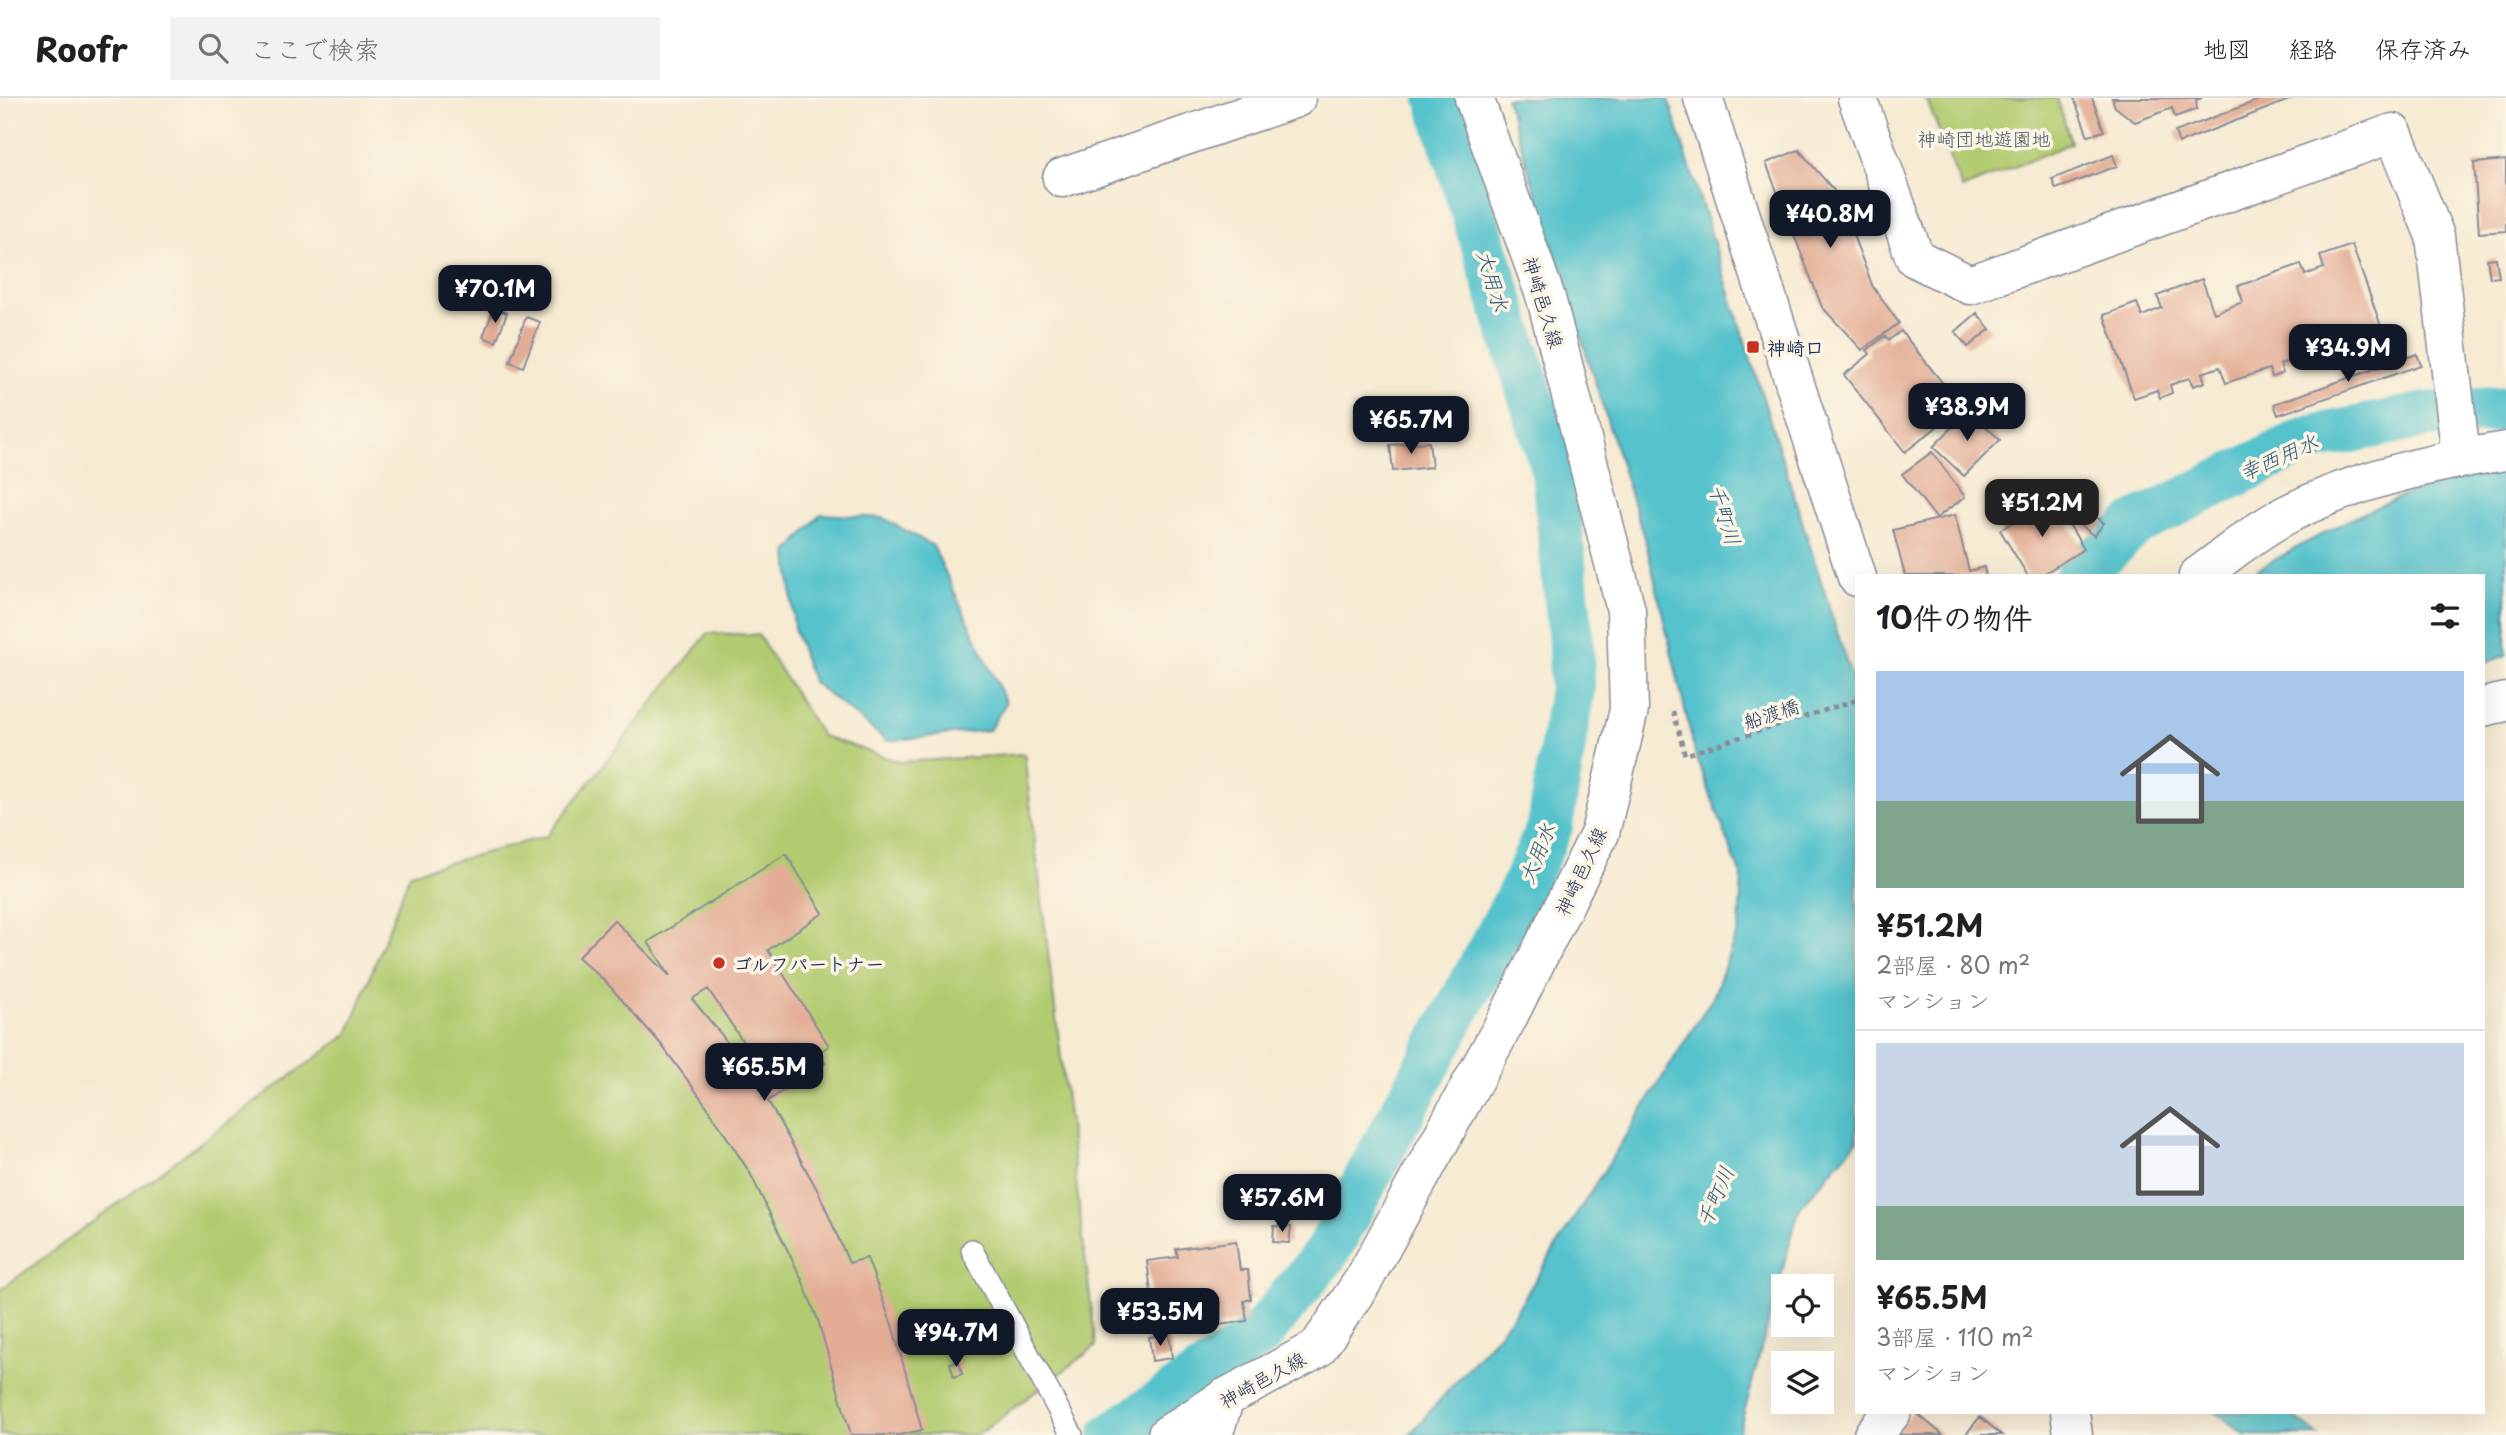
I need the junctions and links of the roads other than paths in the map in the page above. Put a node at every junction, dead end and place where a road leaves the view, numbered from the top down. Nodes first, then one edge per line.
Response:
1 (1296, 98) edge
2 (1474, 98) edge
3 (1705, 98) edge
4 (1857, 98) edge
5 (1062, 178) dead end
6 (2457, 427) junction
7 (2506, 450) edge
8 (1856, 574) edge
9 (2201, 574) edge
10 (2506, 702) edge
11 (2485, 707) edge
12 (972, 1250) dead end
13 (1225, 1398) junction
14 (1890, 1414) edge
15 (2070, 1414) edge
16 (1072, 1435) edge
17 (1167, 1435) edge
18 (1213, 1435) edge
19 (1873, 1435) edge
20 (2073, 1435) edge

1 - 5 street
2 - 13 street, 神崎邑久線
3 - 8 street
4 - 6 street
6 - 7 street
6 - 9 street
10 - 11 street
12 - 16 lane
13 - 17 street, 神崎邑久線
13 - 18 street
14 - 19 street
15 - 20 street

